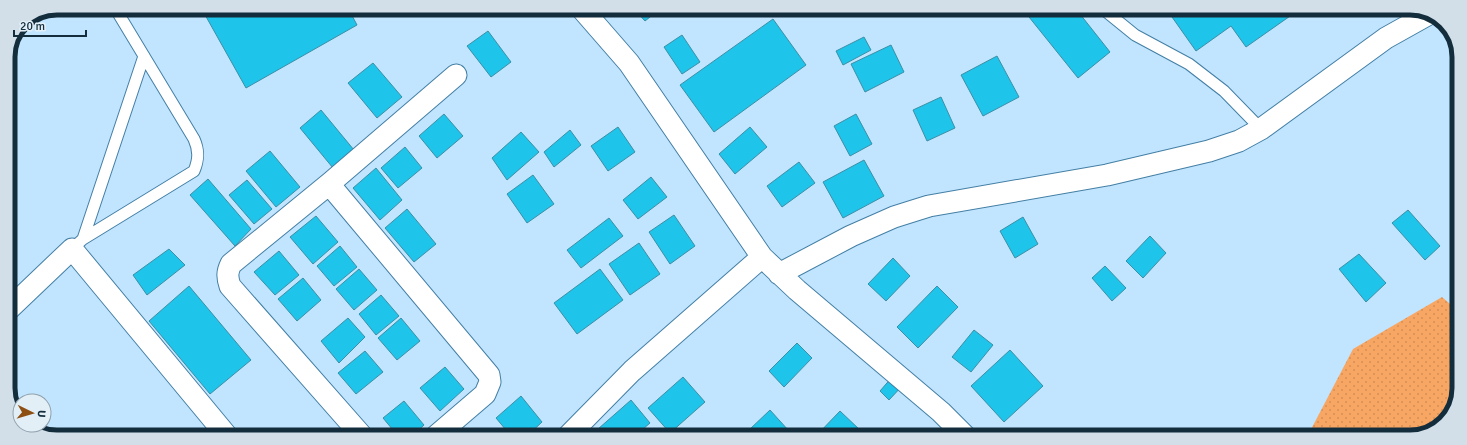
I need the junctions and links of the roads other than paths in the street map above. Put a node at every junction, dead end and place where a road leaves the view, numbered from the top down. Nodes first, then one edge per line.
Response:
1 (119, 15) edge
2 (587, 15) edge
3 (1110, 15) edge
4 (1417, 15) edge
5 (144, 56) junction
6 (456, 75) dead end
7 (1261, 129) junction
8 (329, 184) junction
9 (77, 244) junction
10 (762, 256) junction
11 (779, 274) junction
12 (15, 303) edge
13 (221, 430) edge
14 (357, 430) edge
15 (443, 430) edge
16 (574, 430) edge
17 (960, 430) edge

1 - 5 lane
2 - 10 street
3 - 7 lane
4 - 7 street
5 - 9 lane
5 - 9 lane
6 - 8 street
7 - 11 street
8 - 14 street
8 - 15 street
9 - 12 street
9 - 13 street
10 - 11 street
10 - 16 street
11 - 17 street

